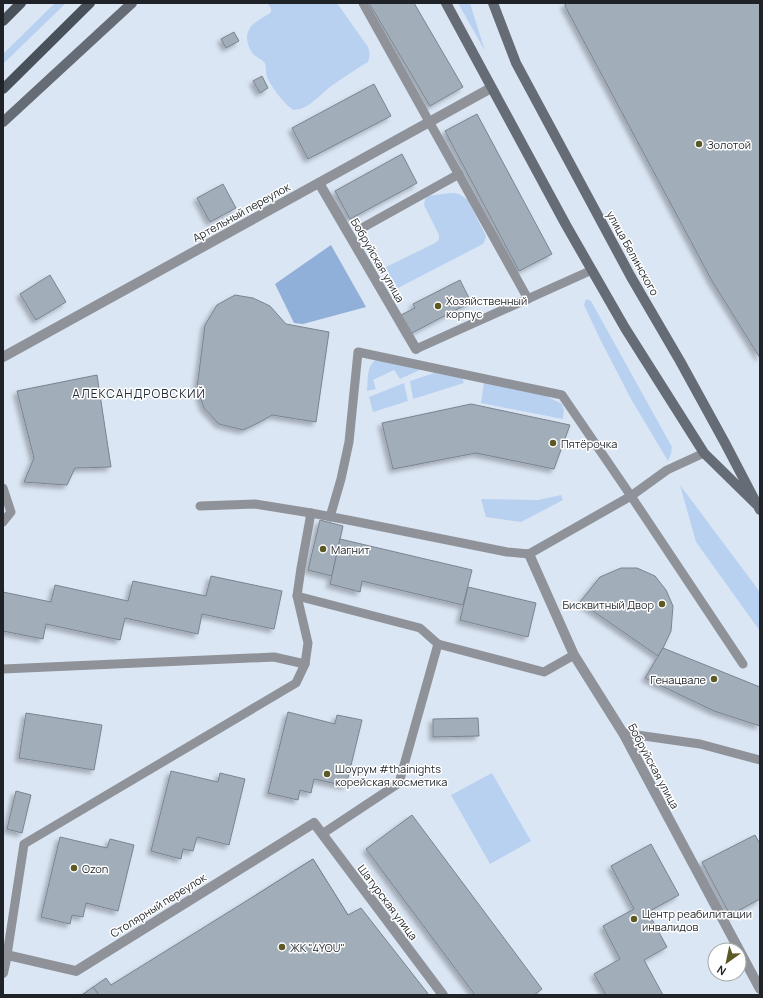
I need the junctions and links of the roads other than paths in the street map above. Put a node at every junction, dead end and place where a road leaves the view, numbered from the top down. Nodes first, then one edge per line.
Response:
1 (21, 3) edge
2 (90, 3) edge
3 (132, 3) edge
4 (363, 3) edge
5 (446, 3) edge
6 (493, 3) edge
7 (3, 21) edge
8 (492, 88) junction
9 (3, 89) edge
10 (3, 122) edge
11 (430, 122) junction
12 (458, 174) junction
13 (319, 183) junction
14 (362, 228) dead end
15 (592, 270) junction
16 (528, 299) junction
17 (416, 349) joint
18 (3, 357) edge
19 (704, 453) junction
20 (3, 488) edge
21 (632, 496) junction
22 (200, 506) dead end
23 (758, 507) edge
24 (312, 513) junction
25 (330, 517) junction
26 (3, 522) edge
27 (529, 554) junction
28 (297, 596) junction
29 (438, 644) junction
30 (574, 655) junction
31 (305, 664) junction
32 (743, 664) dead end
33 (3, 669) edge
34 (624, 733) junction
35 (760, 760) edge
36 (314, 823) joint
37 (322, 834) junction
38 (7, 955) junction
39 (3, 973) edge
40 (760, 989) edge
41 (443, 995) edge

1 - 7 main road
2 - 9 main road
3 - 10 main road
4 - 11 lane
5 - 8 main road
6 - 23 main road, улица Белинского
8 - 11 street, Артельный переулок
8 - 15 main road
11 - 12 lane
11 - 13 street, Артельный переулок
12 - 14 lane
12 - 16 lane
13 - 17 street, Бобруйская улица
13 - 18 street, Артельный переулок
15 - 16 lane
15 - 19 main road
16 - 17 lane
19 - 21 lane
19 - 23 main road
20 - 26 lane
21 - 25 lane
21 - 27 lane
21 - 32 lane
22 - 24 lane
24 - 25 lane
24 - 28 lane
25 - 27 lane
27 - 30 street, Бобруйская улица
28 - 29 lane
28 - 31 lane
29 - 30 lane
29 - 37 lane
30 - 34 street, Бобруйская улица
31 - 33 lane
31 - 38 lane
34 - 35 lane
34 - 40 street, Бобруйская улица
36 - 37 street, Шатурская улица
36 - 38 street, Столярный переулок
37 - 41 street, Шатурская улица
38 - 39 street

